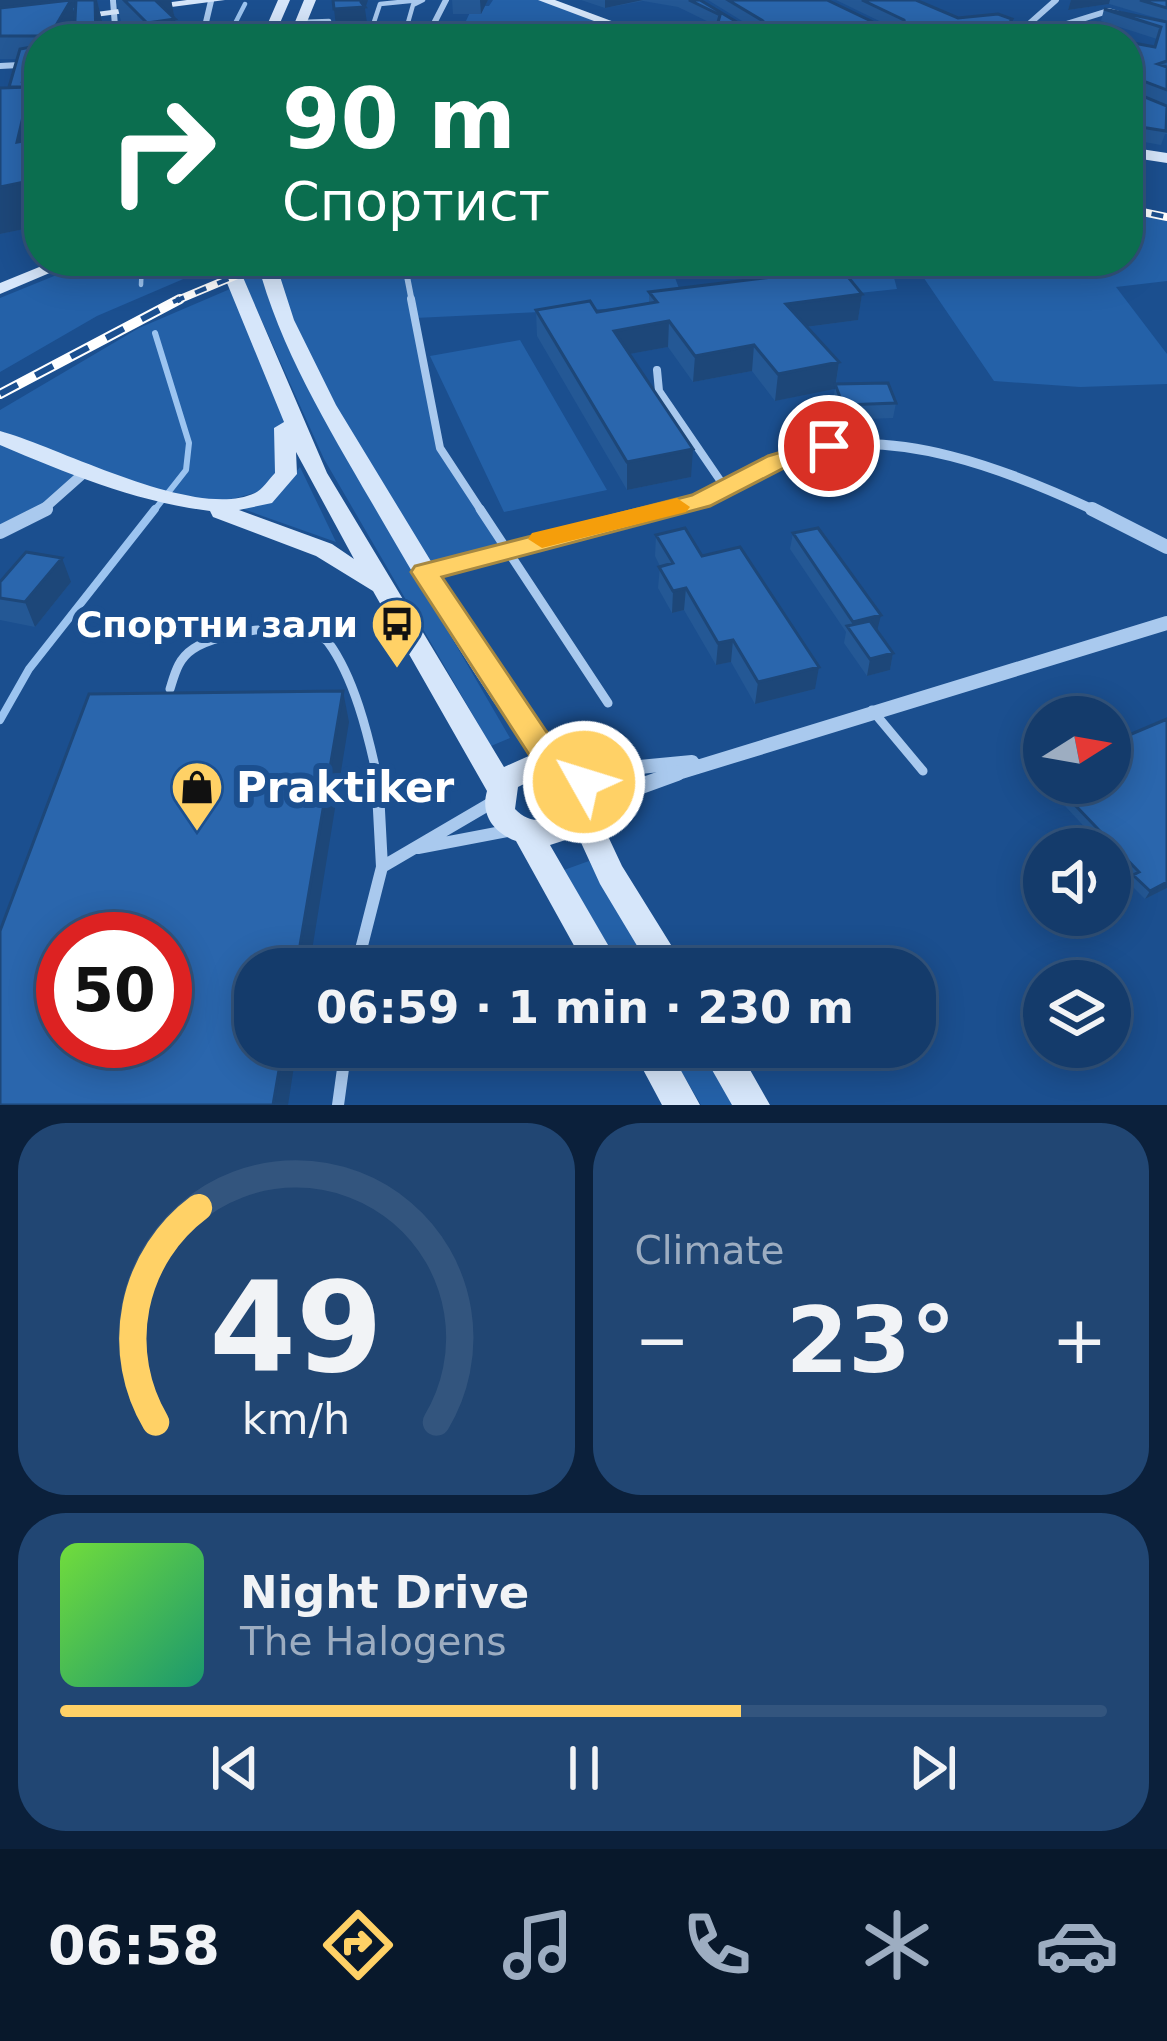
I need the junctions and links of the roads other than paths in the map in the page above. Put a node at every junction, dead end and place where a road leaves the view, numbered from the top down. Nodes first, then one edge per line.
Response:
1 (215, 0) edge
2 (421, 0) edge
3 (544, 0) edge
4 (1056, 0) edge
5 (113, 6) edge
6 (46, 19) edge
7 (373, 24) edge
8 (612, 24) edge
9 (1031, 24) edge
10 (1065, 24) edge
11 (1167, 28) edge
12 (32, 276) edge
13 (233, 276) edge
14 (271, 276) edge
15 (407, 276) edge
16 (0, 289) edge
17 (658, 370) dead end
18 (272, 373) junction
19 (0, 436) edge
20 (85, 472) junction
21 (727, 489) junction
22 (201, 506) junction
23 (0, 532) edge
24 (1167, 547) edge
25 (502, 548) junction
26 (424, 572) junction
27 (385, 594) junction
28 (1167, 623) edge
29 (170, 689) edge
30 (608, 703) dead end
31 (872, 710) junction
32 (711, 760) junction
33 (564, 768) junction
34 (923, 771) dead end
35 (500, 794) junction
36 (586, 811) junction
37 (522, 831) junction
38 (406, 850) junction
39 (382, 866) junction
40 (361, 948) edge
41 (592, 948) edge
42 (656, 948) edge
43 (343, 1068) edge
44 (661, 1068) edge
45 (729, 1068) edge
46 (338, 1105) edge
47 (682, 1105) edge
48 (752, 1105) edge

1 - 5 main road
2 - 7 lane
3 - 8 main road
4 - 9 street
5 - 6 main road
10 - 11 street
12 - 16 main road
13 - 18 main road
14 - 26 main road
15 - 25 lane
17 - 21 lane
18 - 22 main road
18 - 27 main road
19 - 20 main road
20 - 22 main road
20 - 23 street
21 - 24 street
21 - 25 street
22 - 27 main road
25 - 26 street
25 - 30 lane
26 - 33 main road
27 - 35 main road
28 - 31 street
29 - 39 lane
31 - 32 street
31 - 34 lane
32 - 33 street
32 - 36 street
33 - 35 main road
33 - 36 main road
35 - 37 main road
35 - 38 lane
36 - 37 main road
36 - 42 main road
37 - 38 lane
37 - 41 main road
38 - 39 lane
39 - 40 lane
43 - 46 lane
44 - 47 main road
45 - 48 main road

